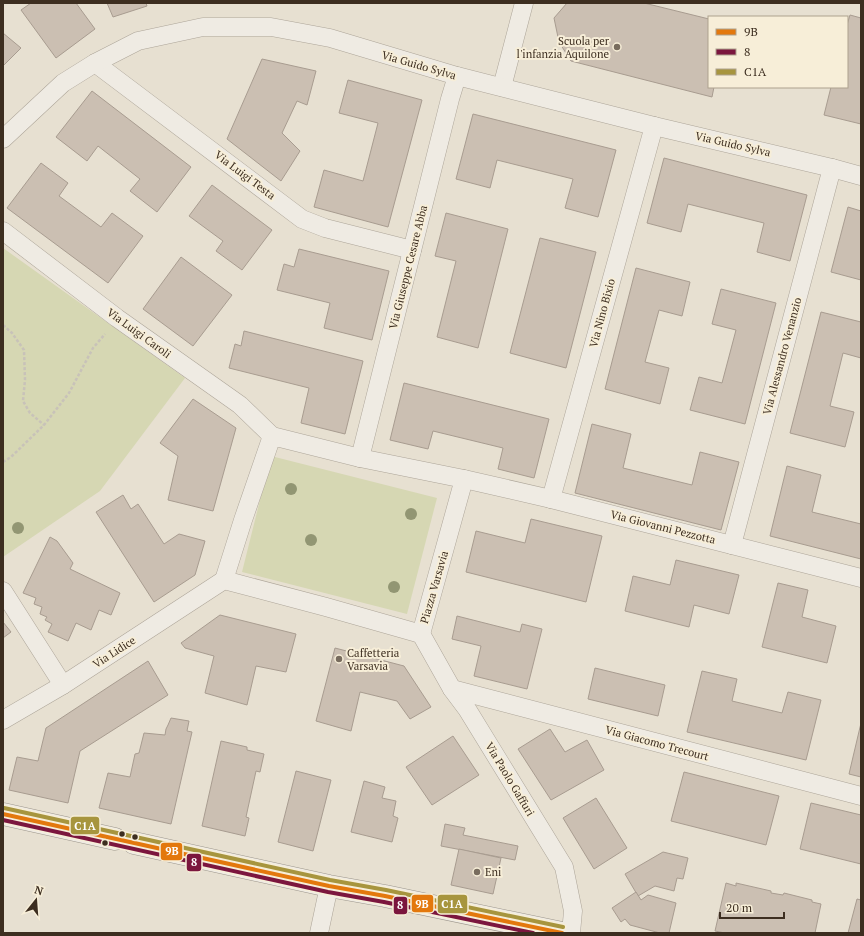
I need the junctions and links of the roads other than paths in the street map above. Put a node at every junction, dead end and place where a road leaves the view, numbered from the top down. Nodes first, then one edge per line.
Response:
1 (524, 3) edge
2 (95, 63) junction
3 (457, 76) junction
4 (502, 87) junction
5 (654, 126) junction
6 (3, 139) edge
7 (832, 168) junction
8 (861, 176) edge
9 (3, 231) edge
10 (412, 250) junction
11 (272, 436) junction
12 (360, 458) junction
13 (464, 479) junction
14 (551, 499) junction
15 (732, 545) junction
16 (861, 578) edge
17 (224, 580) junction
18 (3, 591) edge
19 (420, 634) junction
20 (63, 685) junction
21 (452, 689) junction
22 (3, 720) edge
23 (861, 796) edge
24 (3, 814) edge
25 (329, 886) junction
26 (319, 933) edge
27 (562, 933) edge
28 (570, 933) edge

1 - 4 street
2 - 3 street, Via Guido Sylva
2 - 6 street, Via Guido Sylva
2 - 10 street, Via Luigi Testa
3 - 4 street, Via Guido Sylva
3 - 10 street, Via Giuseppe Cesare Abba
4 - 5 street, Via Guido Sylva
5 - 7 street, Via Guido Sylva
5 - 14 street, Via Nino Bixio
7 - 8 street, Via Guido Sylva
7 - 15 street, Via Alessandro Venanzio
9 - 11 street, Via Luigi Caroli
10 - 12 street, Via Giuseppe Cesare Abba
11 - 12 street
11 - 17 street
12 - 13 street
13 - 14 street, Via Giovanni Pezzotta
13 - 19 street, Piazza Varsavia
14 - 15 street, Via Giovanni Pezzotta
15 - 16 street, Via Giovanni Pezzotta
17 - 19 street, Piazza Varsavia
17 - 20 street, Via Lidice
18 - 20 street
19 - 21 street, Via Paolo Gaffuri
20 - 22 street, Via Lidice
21 - 23 street, Via Giacomo Trecourt
21 - 28 street, Via Paolo Gaffuri
24 - 25 street
25 - 26 street
25 - 27 street

